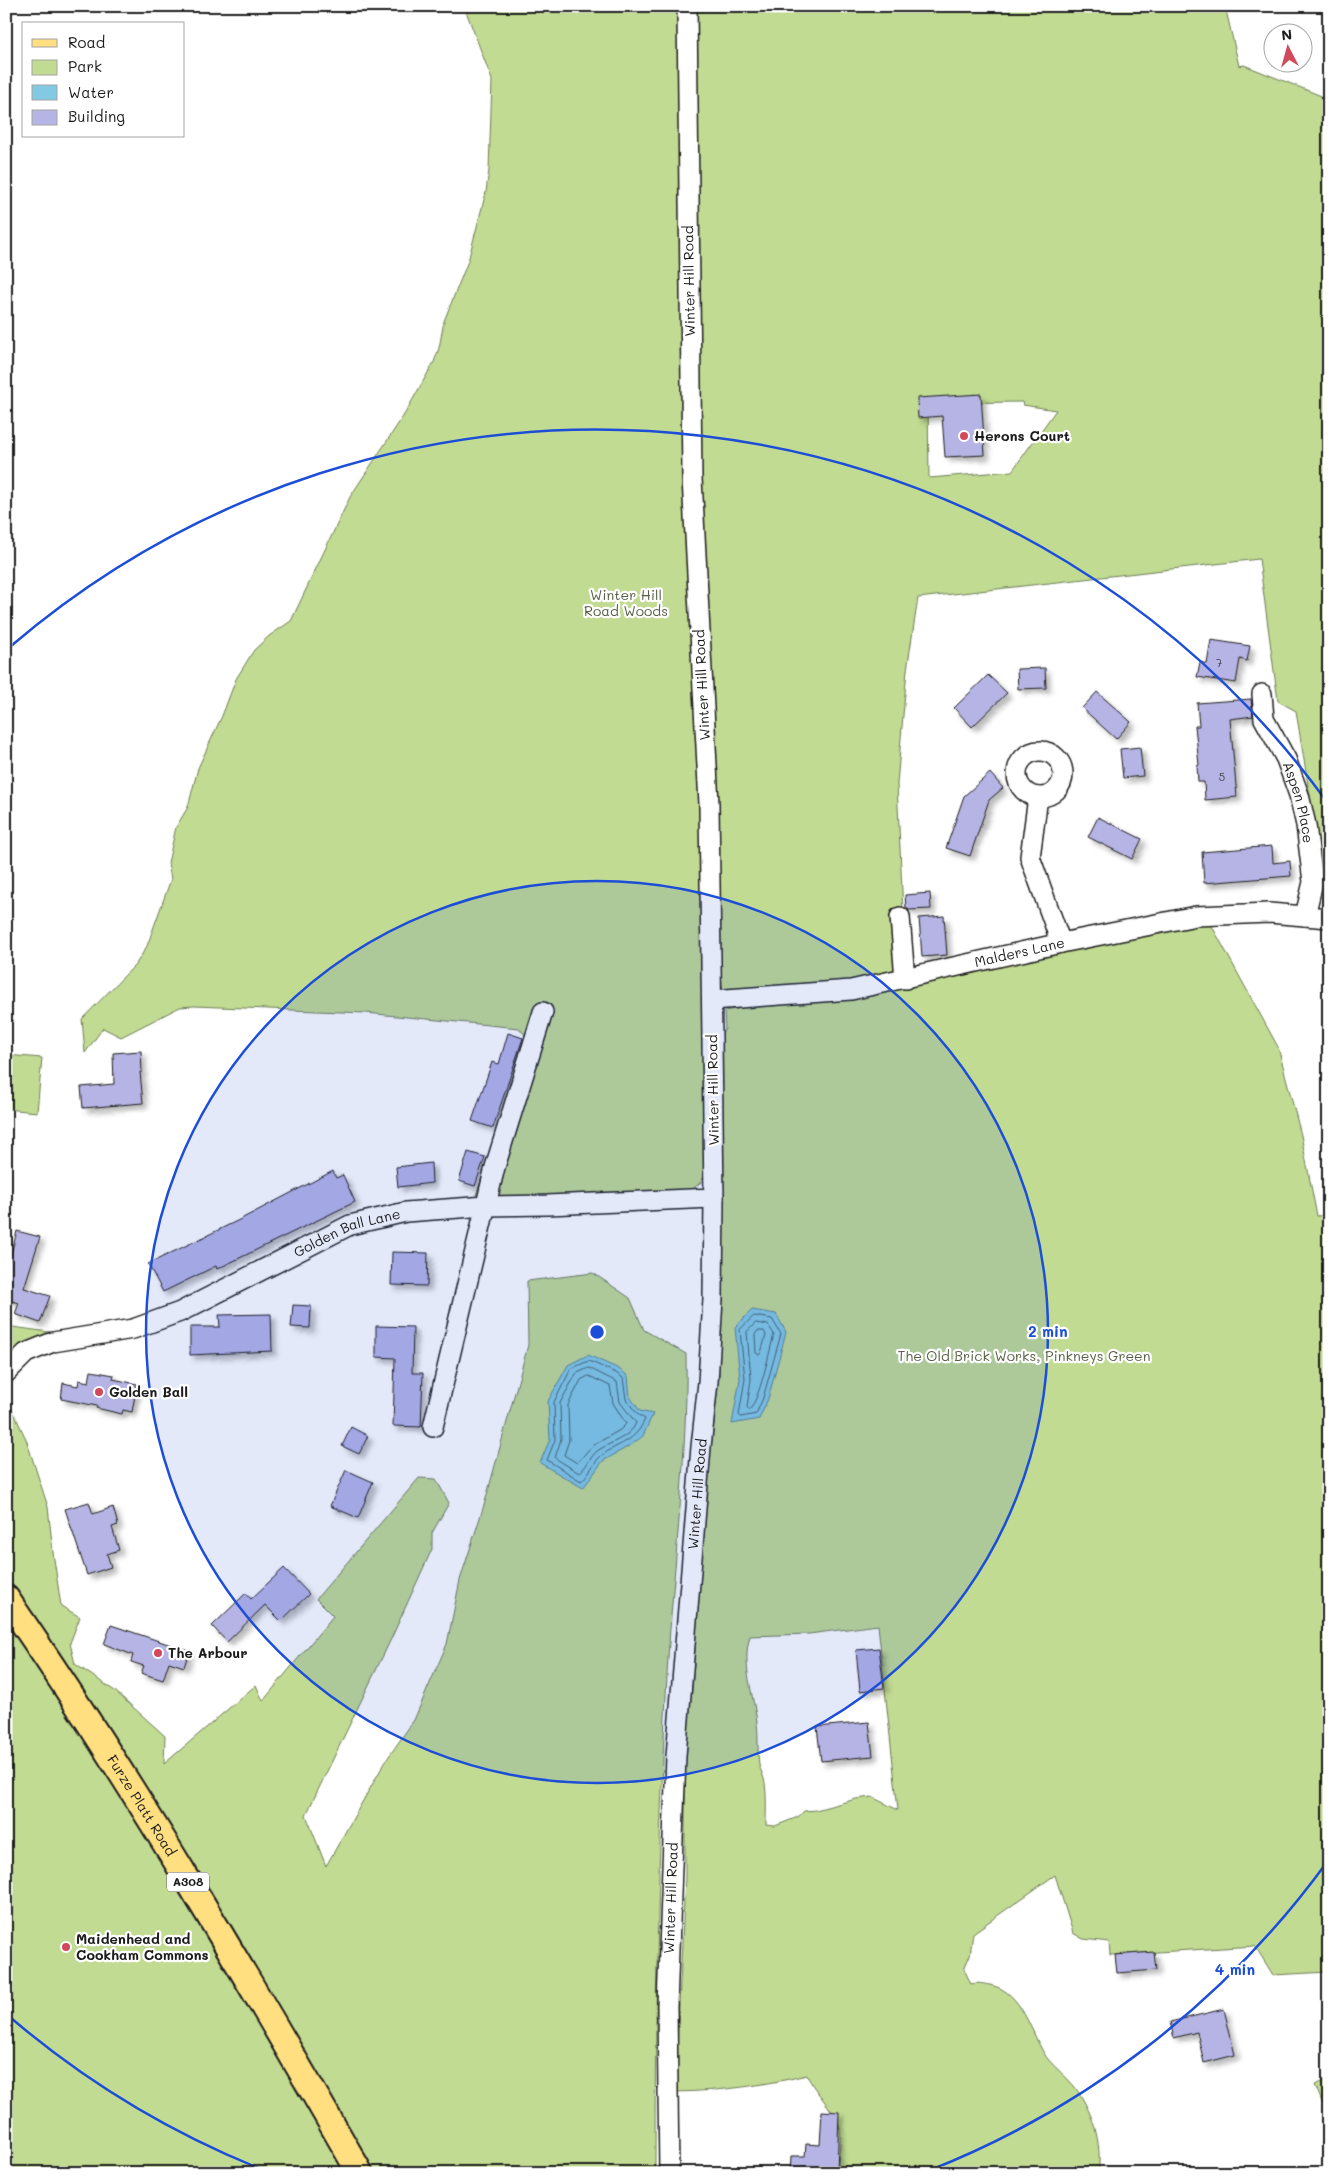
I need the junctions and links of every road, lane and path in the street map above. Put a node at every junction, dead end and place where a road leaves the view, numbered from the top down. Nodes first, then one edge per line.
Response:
1 (687, 6) edge
2 (1262, 694) dead end
3 (1038, 797) dead end
4 (1305, 916) junction
5 (900, 917) dead end
6 (1329, 918) edge
7 (1061, 943) junction
8 (905, 979) junction
9 (712, 1000) junction
10 (544, 1012) dead end
11 (714, 1198) junction
12 (486, 1206) junction
13 (6, 1373) edge
14 (433, 1427) dead end
15 (6, 1598) edge
16 (360, 2173) edge
17 (669, 2173) edge

1 - 9 street, Winter Hill Road
2 - 4 street, Aspen Place
3 - 7 street
4 - 6 street, Malders Lane
4 - 7 street, Malders Lane
5 - 8 street
7 - 8 street, Malders Lane
8 - 9 street, Malders Lane
9 - 11 street, Winter Hill Road
10 - 12 street
11 - 12 street, Golden Ball Lane
11 - 17 street, Winter Hill Road
12 - 13 street, Golden Ball Lane
12 - 14 street
15 - 16 main road, Furze Platt Road / A308

